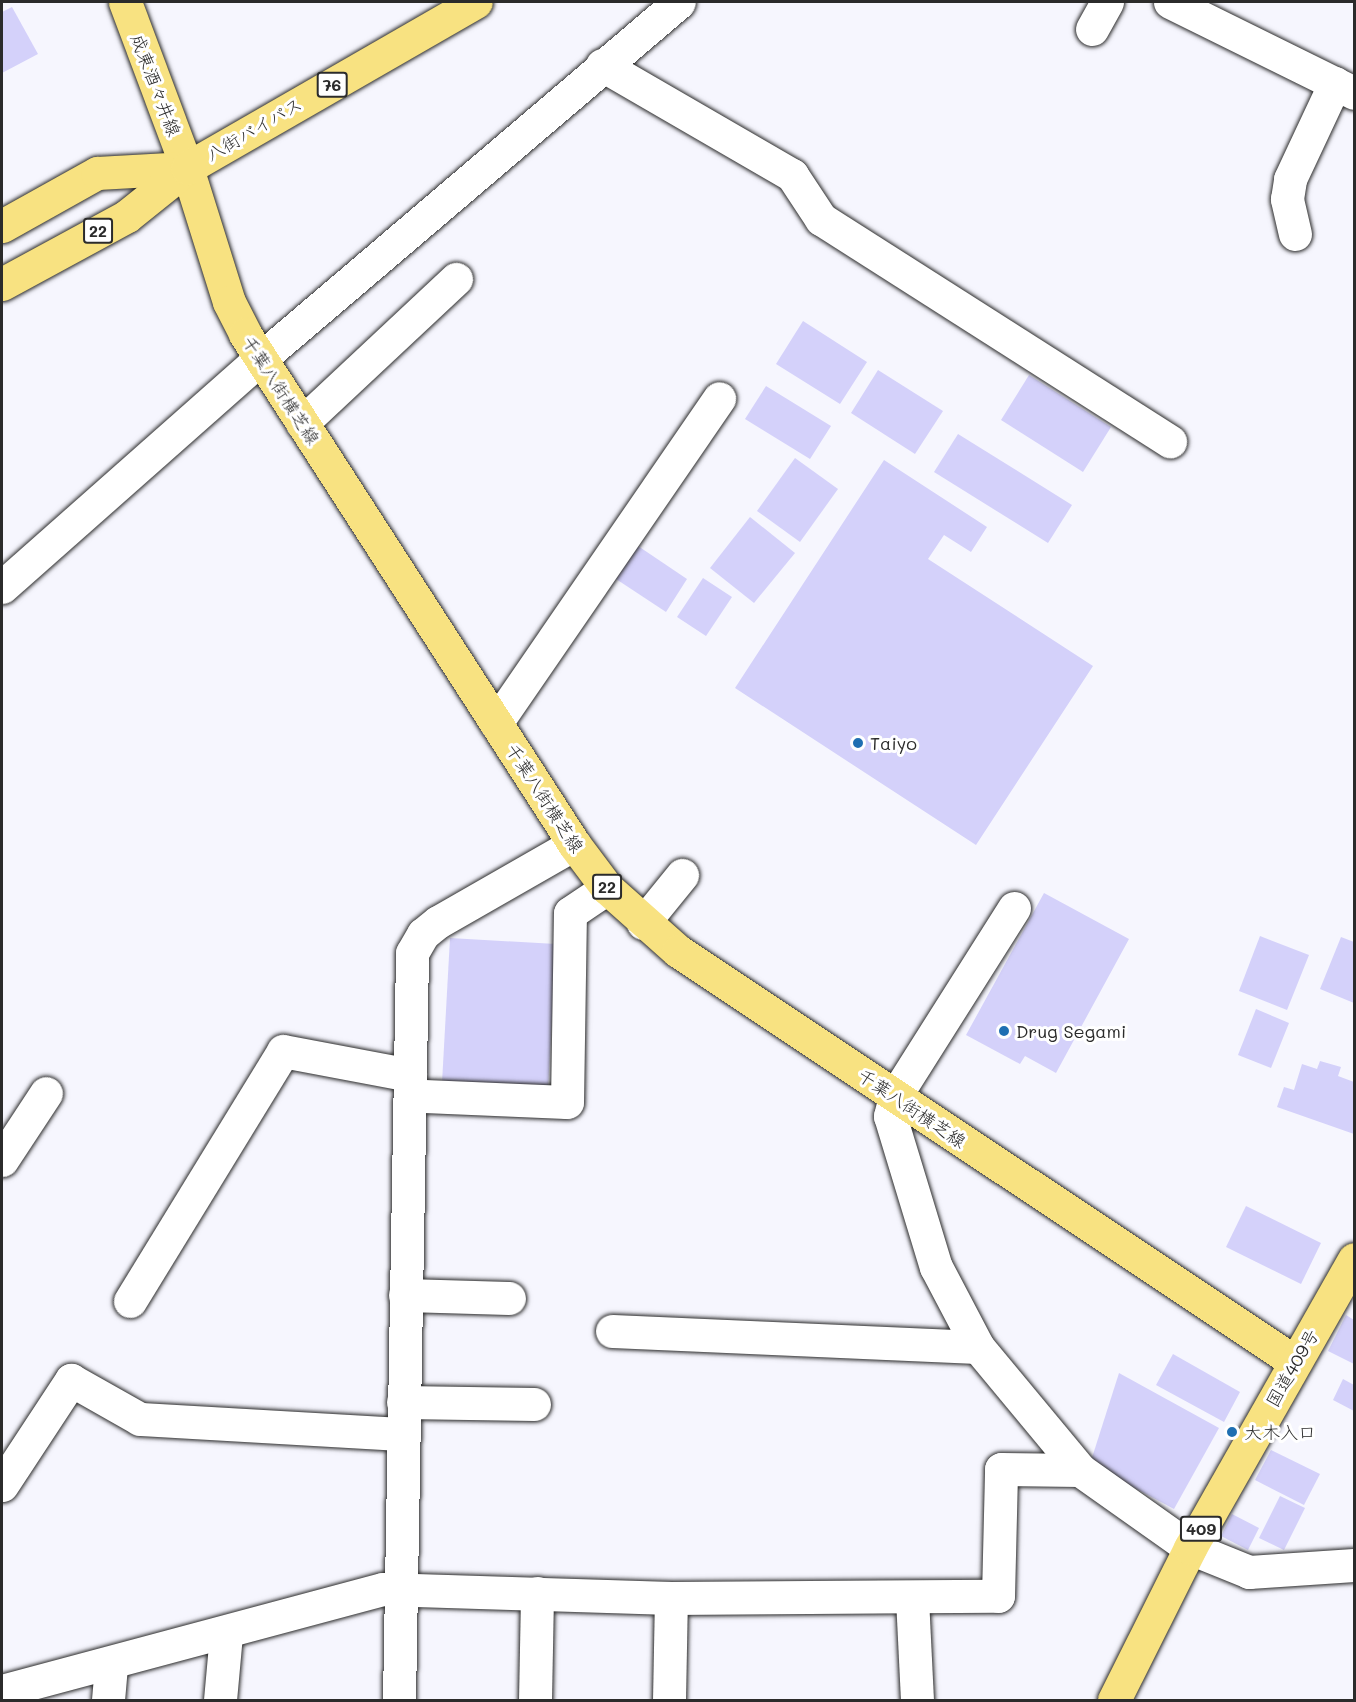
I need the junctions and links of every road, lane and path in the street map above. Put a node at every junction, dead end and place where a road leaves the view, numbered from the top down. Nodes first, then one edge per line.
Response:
1 (125, 2) edge
2 (476, 2) edge
3 (679, 2) edge
4 (1170, 2) edge
5 (602, 65) junction
6 (1345, 88) edge
7 (187, 168) junction
8 (2, 226) edge
9 (1295, 234) dead end
10 (456, 279) dead end
11 (2, 284) edge
12 (260, 359) junction
13 (719, 398) dead end
14 (302, 423) junction
15 (1170, 441) dead end
16 (2, 587) edge
17 (496, 723) junction
18 (574, 844) junction
19 (682, 875) dead end
20 (608, 888) junction
21 (1014, 908) dead end
22 (643, 923) junction
23 (416, 1085) junction
24 (46, 1093) dead end
25 (895, 1096) junction
26 (2, 1160) edge
27 (1354, 1259) edge
28 (405, 1295) junction
29 (509, 1298) dead end
30 (130, 1301) dead end
31 (612, 1331) dead end
32 (978, 1347) junction
33 (1295, 1362) junction
34 (534, 1404) dead end
35 (402, 1418) junction
36 (1080, 1470) junction
37 (2, 1485) edge
38 (1190, 1548) junction
39 (1354, 1565) edge
40 (403, 1589) junction
41 (537, 1593) junction
42 (671, 1598) junction
43 (912, 1598) junction
44 (225, 1634) junction
45 (111, 1662) junction
46 (15, 1693) edge
47 (108, 1701) edge
48 (220, 1701) edge
49 (399, 1701) edge
50 (535, 1701) edge
51 (669, 1701) edge
52 (917, 1701) edge
53 (1114, 1701) edge

1 - 7 main road, 成東酒々井線
2 - 7 main road, 八街バイパス / 76
3 - 5 street
4 - 6 street
5 - 12 street
5 - 15 street
6 - 9 street
7 - 8 main road, 八街バイパス
7 - 11 main road, 八街バイパス / 22
7 - 12 main road, 千葉八街横芝線 / 22
10 - 14 street
12 - 14 main road, 千葉八街横芝線 / 22
12 - 16 street
13 - 17 street
14 - 17 main road, 千葉八街横芝線 / 22
17 - 18 main road, 千葉八街横芝線 / 22
18 - 20 main road, 千葉八街横芝線 / 22
18 - 23 street
19 - 22 street
20 - 22 main road, 千葉八街横芝線 / 22
20 - 23 street
21 - 25 street
22 - 25 main road, 千葉八街横芝線 / 22
23 - 28 street
23 - 30 street
24 - 26 street
25 - 32 street
25 - 33 main road, 千葉八街横芝線 / 22
27 - 33 main road, 国道409号 / 409
28 - 29 street
28 - 35 street
31 - 32 street
32 - 36 street
33 - 38 main road, 国道409号 / 409
34 - 35 street
35 - 37 street
35 - 40 street
36 - 38 street
36 - 43 street
38 - 39 street
38 - 53 main road, 国道409号 / 409
40 - 41 street
40 - 44 street
40 - 49 street
41 - 42 street
41 - 50 street
42 - 43 street
42 - 51 street
43 - 52 street
44 - 45 street
44 - 48 street
45 - 46 street
45 - 47 street

